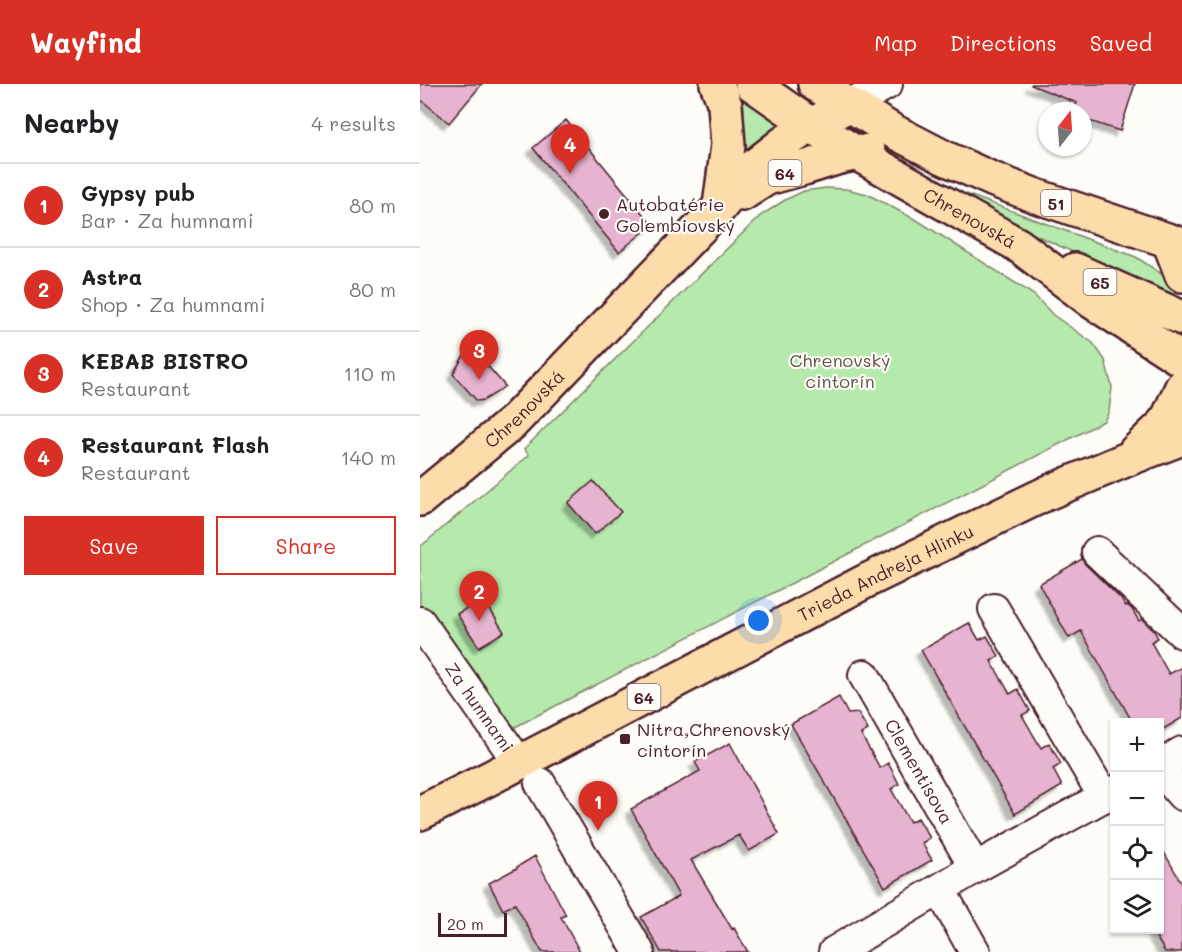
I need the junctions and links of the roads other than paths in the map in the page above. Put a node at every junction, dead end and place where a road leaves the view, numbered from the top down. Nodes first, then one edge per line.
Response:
1 (717, 84) edge
2 (752, 84) edge
3 (815, 84) edge
4 (887, 84) edge
5 (849, 105) junction
6 (811, 125) junction
7 (856, 153) junction
8 (945, 158) junction
9 (720, 207) junction
10 (1175, 243) edge
11 (1018, 245) junction
12 (1182, 275) edge
13 (1182, 318) edge
14 (1182, 360) edge
15 (1182, 387) edge
16 (1182, 438) edge
17 (1182, 451) edge
18 (1130, 458) junction
19 (420, 499) edge
20 (1097, 552) dead end
21 (994, 609) dead end
22 (420, 622) edge
23 (1182, 633) edge
24 (864, 675) dead end
25 (1182, 752) edge
26 (1164, 765) edge
27 (1163, 772) edge
28 (529, 773) junction
29 (1109, 794) edge
30 (1182, 795) edge
31 (420, 813) edge
32 (975, 868) junction
33 (940, 890) junction
34 (639, 952) edge
35 (834, 952) edge
36 (975, 952) edge

1 - 9 main road
2 - 6 main road, Chrenovská
3 - 5 main road, 51
4 - 5 street
5 - 6 main road, 64
5 - 8 main road, 51
6 - 7 main road, Chrenovská
6 - 9 main road, 64
7 - 8 main road, 64
7 - 9 main road, 64
7 - 11 main road, Chrenovská
8 - 10 main road, 51
9 - 19 main road, Chrenovská / 64
10 - 12 main road
11 - 13 main road, 65
11 - 14 main road, Chrenovská
15 - 18 main road, 64
16 - 18 main road
17 - 18 main road
18 - 28 main road, Trieda Andreja Hlinku / 64
20 - 23 street
21 - 29 street
22 - 28 street, Za humnami
24 - 32 street, Clementisova
25 - 26 street
27 - 30 street
28 - 31 main road, Trieda Andreja Hlinku / 64
28 - 34 street, Za humnami
29 - 32 street
32 - 33 street
33 - 35 street
33 - 36 street

